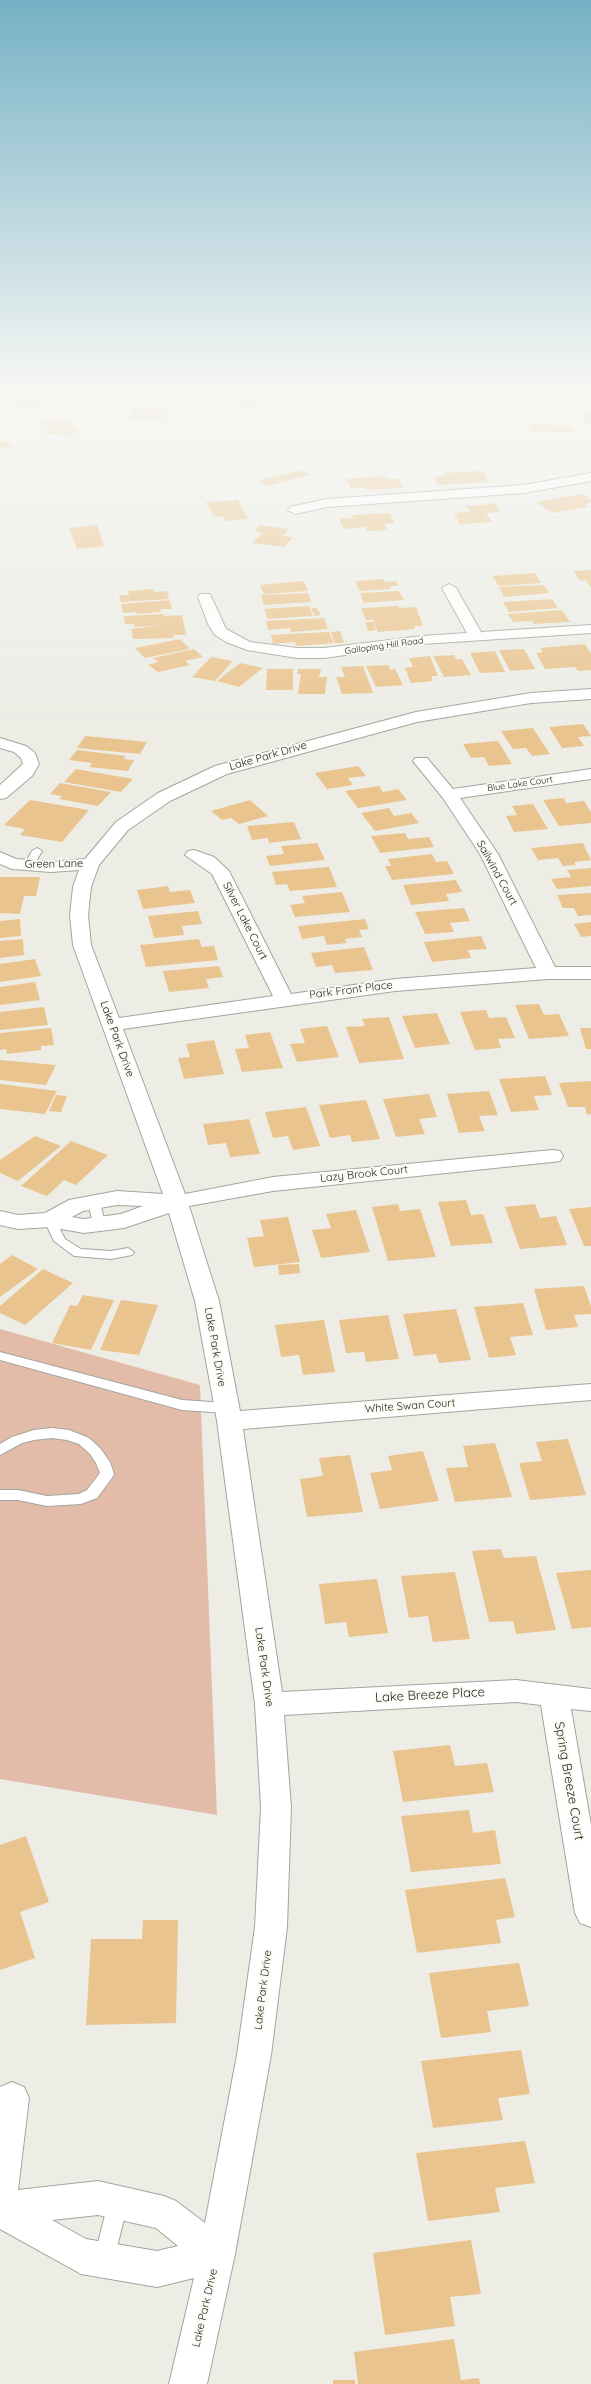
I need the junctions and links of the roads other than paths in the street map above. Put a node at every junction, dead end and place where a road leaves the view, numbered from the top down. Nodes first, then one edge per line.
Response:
1 (357, 500) edge
2 (295, 510) dead end
3 (449, 588) dead end
4 (206, 597) dead end
5 (591, 629) edge
6 (476, 636) junction
7 (591, 694) edge
8 (0, 743) edge
9 (421, 761) dead end
10 (591, 774) edge
11 (0, 794) edge
12 (449, 795) junction
13 (0, 853) edge
14 (194, 855) dead end
15 (0, 857) edge
16 (33, 858) junction
17 (90, 864) junction
18 (548, 973) junction
19 (591, 973) edge
20 (284, 999) junction
21 (112, 1025) junction
22 (552, 1156) dead end
23 (94, 1202) junction
24 (177, 1202) junction
25 (0, 1218) edge
26 (50, 1220) junction
27 (100, 1224) junction
28 (128, 1252) dead end
29 (0, 1356) edge
30 (591, 1392) edge
31 (227, 1414) junction
32 (0, 1450) edge
33 (0, 1496) edge
34 (554, 1696) junction
35 (591, 1700) edge
36 (269, 1704) junction
37 (591, 1913) edge
38 (12, 2098) dead end
39 (0, 2196) edge
40 (118, 2202) junction
41 (0, 2209) edge
42 (217, 2254) junction
43 (103, 2260) junction
44 (188, 2384) edge

1 - 2 street
3 - 6 street
4 - 6 street, Galloping Hill Road
5 - 6 street, Galloping Hill Road
7 - 17 street, Lake Park Drive
8 - 11 street
9 - 12 street, Sailwind Court
10 - 12 street, Blue Lake Court
12 - 18 street, Sailwind Court
13 - 16 street, Green Lane
14 - 20 street, Silver Lake Court
15 - 16 street, Green Lane
16 - 17 street, Green Lane
17 - 21 street, Lake Park Drive
18 - 19 street, Park Front Place
18 - 20 street, Park Front Place
20 - 21 street, Park Front Place
21 - 24 street, Lake Park Drive
22 - 24 street, Lazy Brook Court
23 - 24 street
23 - 26 street
23 - 27 lane
24 - 27 street
24 - 31 street, Lake Park Drive
25 - 26 street
26 - 27 street
26 - 28 lane
29 - 31 lane
30 - 31 street, White Swan Court
31 - 36 street, Lake Park Drive
32 - 33 lane
34 - 35 street, Lake Breeze Place
34 - 36 street, Lake Breeze Place
34 - 37 street, Spring Breeze Court
36 - 42 street, Lake Park Drive
38 - 39 street
40 - 41 street
40 - 42 street
40 - 43 lane
41 - 43 street
42 - 43 street
42 - 44 street, Lake Park Drive

